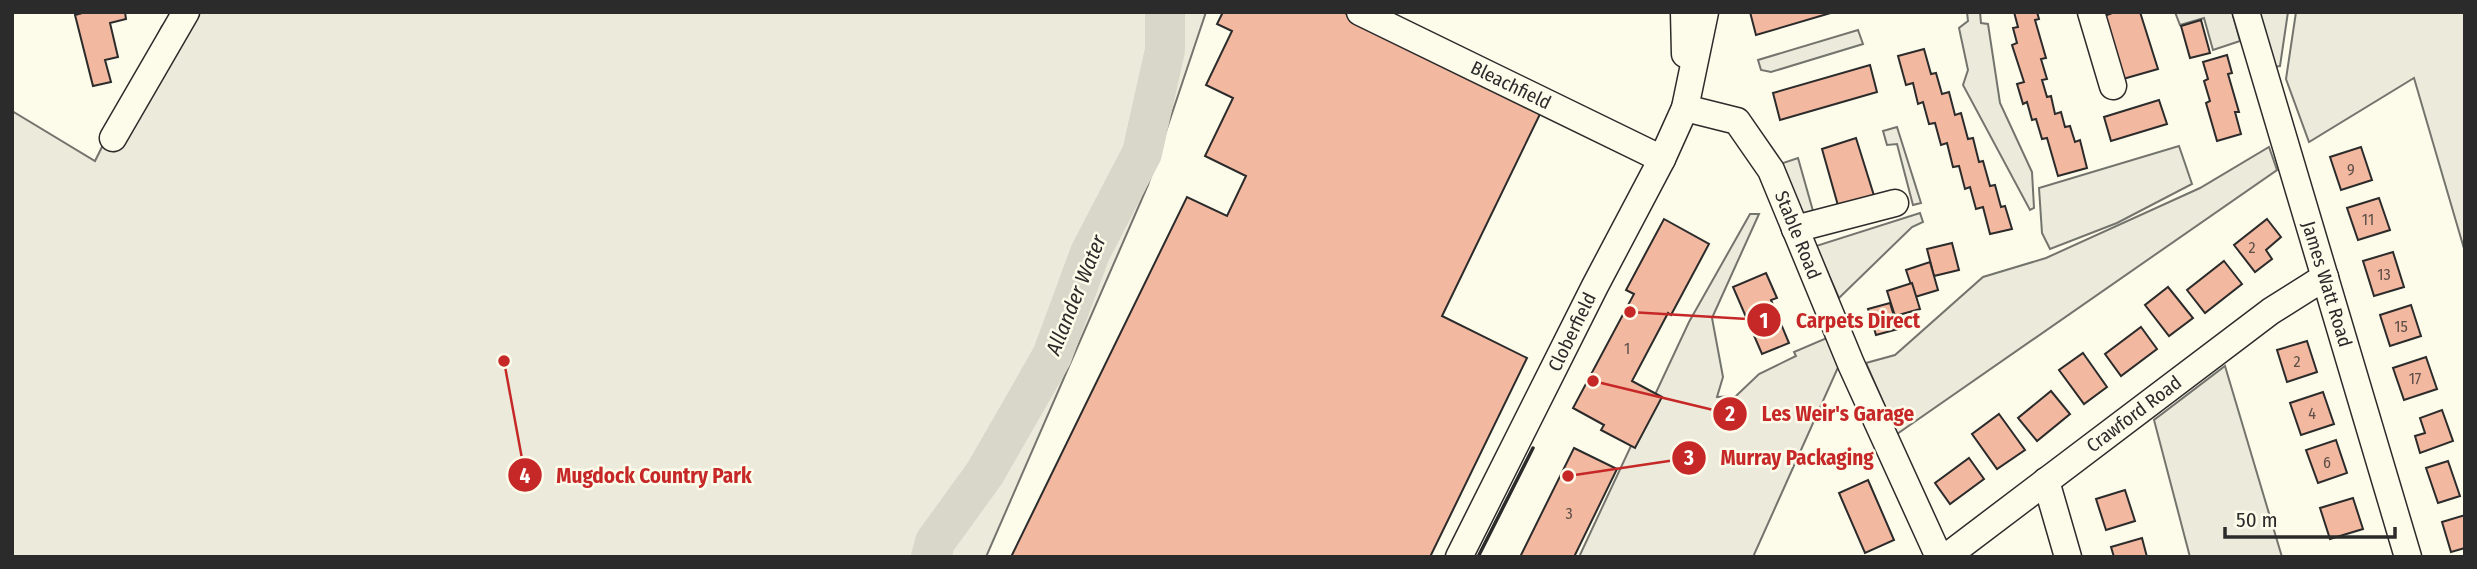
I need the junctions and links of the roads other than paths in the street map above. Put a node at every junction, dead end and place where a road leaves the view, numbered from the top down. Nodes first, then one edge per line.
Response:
1 (186, 12) edge
2 (1360, 12) edge
3 (1684, 12) edge
4 (1705, 12) edge
5 (2091, 12) edge
6 (2246, 12) edge
7 (2113, 86) dead end
8 (1685, 108) junction
9 (113, 138) dead end
10 (1662, 159) junction
11 (1895, 203) dead end
12 (1795, 229) junction
13 (2325, 277) junction
14 (2046, 481) junction
15 (1459, 557) edge
16 (1939, 557) edge
17 (1946, 557) edge
18 (2068, 557) edge
19 (2408, 557) edge

1 - 9 street
2 - 10 street, Bleachfield
3 - 8 street
4 - 8 street
5 - 7 street
6 - 13 street, James Watt Road
8 - 10 street, Cloberfield
8 - 12 street, Stable Road
10 - 15 street, Cloberfield
11 - 12 street
12 - 16 street, Stable Road
13 - 14 street, Crawford Road
13 - 19 street, James Watt Road
14 - 17 street, Crawford Road
14 - 18 street

